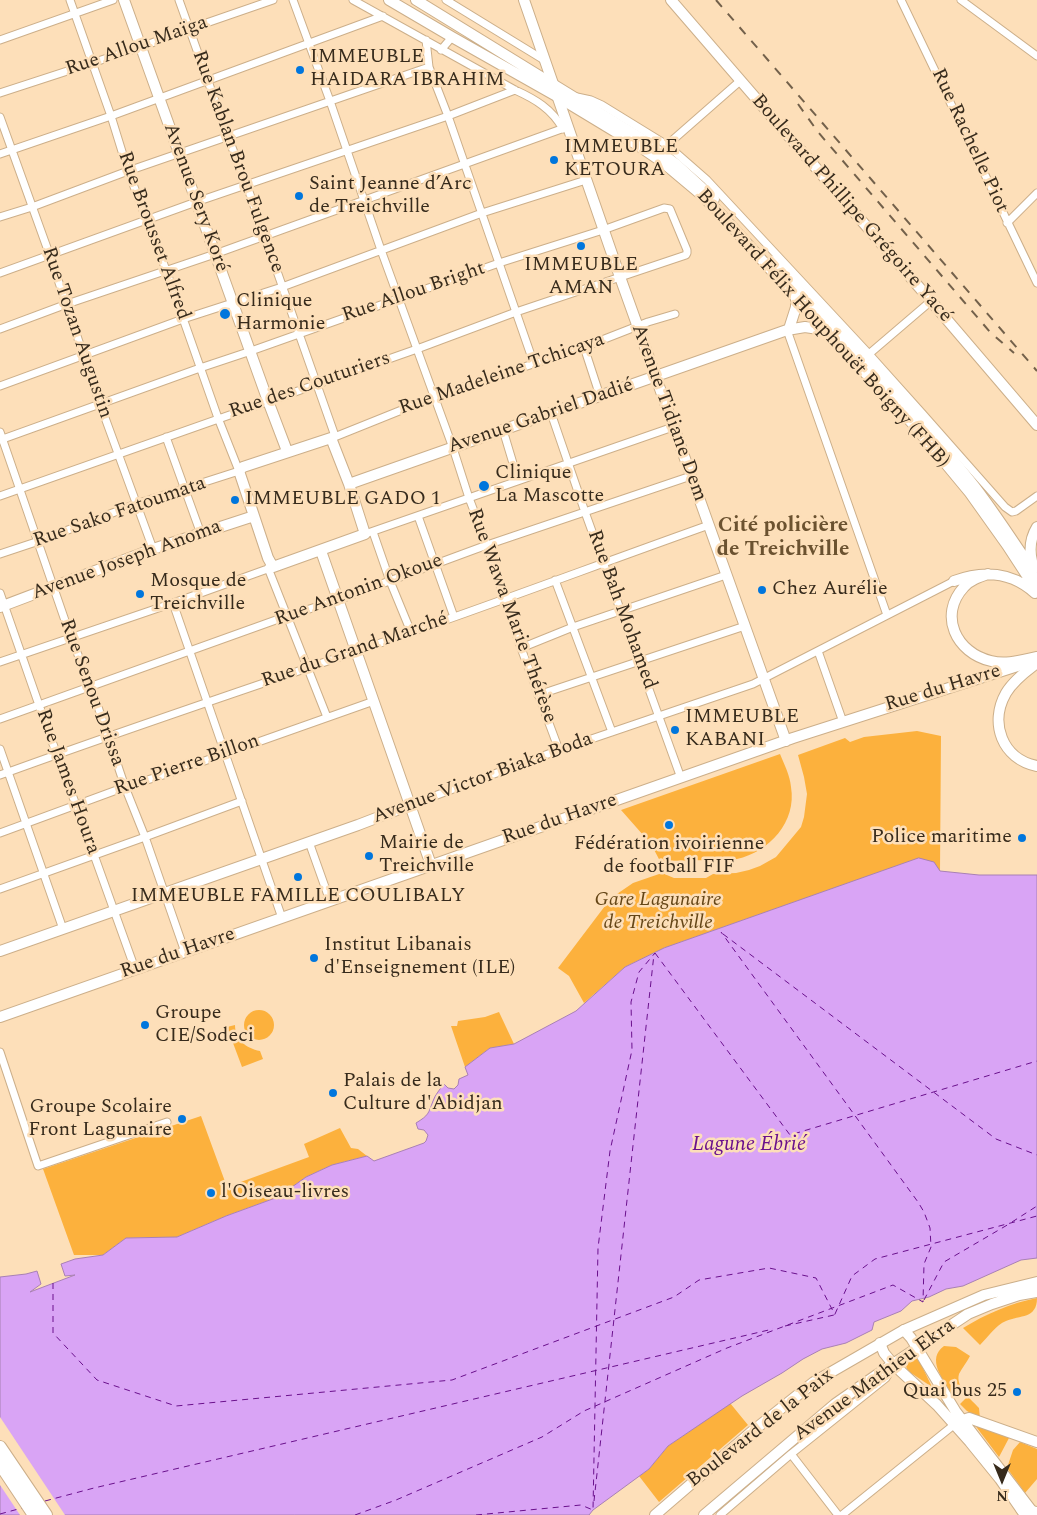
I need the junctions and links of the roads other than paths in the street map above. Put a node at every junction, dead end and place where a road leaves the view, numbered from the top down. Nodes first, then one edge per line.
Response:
1 (70, 0) edge
2 (113, 0) edge
3 (124, 0) edge
4 (179, 0) edge
5 (273, 0) edge
6 (293, 0) edge
7 (352, 0) edge
8 (389, 0) edge
9 (416, 0) edge
10 (446, 0) edge
11 (524, 0) edge
12 (671, 0) edge
13 (901, 0) edge
14 (961, 0) edge
15 (75, 13) junction
16 (383, 16) junction
17 (189, 29) junction
18 (452, 38) junction
19 (0, 40) edge
20 (426, 40) junction
21 (308, 44) junction
22 (141, 47) junction
23 (441, 50) junction
24 (1037, 56) edge
25 (544, 60) junction
26 (93, 64) junction
27 (429, 67) junction
28 (208, 81) junction
29 (740, 81) junction
30 (553, 83) junction
31 (515, 90) junction
32 (0, 93) edge
33 (573, 96) junction
34 (558, 97) junction
35 (160, 98) junction
36 (330, 101) junction
37 (111, 116) junction
38 (448, 116) junction
39 (0, 117) edge
40 (565, 128) junction
41 (228, 137) junction
42 (667, 145) junction
43 (12, 150) junction
44 (346, 150) junction
45 (0, 154) edge
46 (179, 154) junction
47 (681, 157) junction
48 (463, 164) junction
49 (128, 171) junction
50 (685, 172) junction
51 (586, 180) junction
52 (247, 186) junction
53 (1037, 193) edge
54 (364, 200) junction
55 (196, 202) junction
56 (32, 207) junction
57 (482, 213) junction
58 (0, 217) edge
59 (148, 220) junction
60 (1007, 223) junction
61 (603, 230) junction
62 (264, 235) junction
63 (381, 250) junction
64 (215, 254) junction
65 (50, 256) junction
66 (499, 263) junction
67 (166, 270) junction
68 (0, 273) edge
69 (620, 277) junction
70 (1037, 282) edge
71 (282, 287) junction
72 (398, 298) junction
73 (796, 299) junction
74 (932, 301) junction
75 (233, 303) junction
76 (67, 304) junction
77 (516, 312) junction
78 (675, 314) dead end
79 (183, 319) junction
80 (638, 327) junction
81 (0, 329) edge
82 (788, 329) junction
83 (825, 330) junction
84 (299, 333) junction
85 (584, 347) junction
86 (417, 349) junction
87 (251, 352) junction
88 (869, 354) junction
89 (84, 355) junction
90 (534, 364) junction
91 (200, 368) junction
92 (656, 376) junction
93 (316, 385) junction
94 (0, 386) edge
95 (600, 396) junction
96 (434, 397) junction
97 (268, 401) junction
98 (100, 404) junction
99 (551, 413) junction
100 (218, 418) junction
101 (1035, 424) edge
102 (674, 426) junction
103 (503, 430) junction
104 (1, 437) edge
105 (166, 437) junction
106 (333, 437) junction
107 (946, 440) junction
108 (452, 448) junction
109 (287, 451) junction
110 (118, 454) junction
111 (952, 460) junction
112 (567, 463) junction
113 (239, 471) junction
114 (691, 476) junction
115 (518, 480) junction
116 (349, 484) junction
117 (20, 489) junction
118 (186, 489) junction
119 (0, 496) edge
120 (1037, 496) edge
121 (469, 498) junction
122 (136, 504) junction
123 (585, 512) junction
124 (254, 516) junction
125 (418, 516) junction
126 (709, 526) junction
127 (1037, 528) edge
128 (369, 533) junction
129 (201, 534) junction
130 (39, 541) junction
131 (487, 545) junction
132 (153, 549) junction
133 (321, 550) junction
134 (0, 554) edge
135 (603, 563) junction
136 (436, 564) junction
137 (271, 568) junction
138 (988, 574) junction
139 (726, 576) junction
140 (1037, 577) edge
141 (555, 580) junction
142 (954, 580) joint
143 (390, 581) junction
144 (53, 586) junction
145 (1037, 591) edge
146 (0, 593) edge
147 (1037, 596) edge
148 (504, 598) junction
149 (338, 600) junction
150 (173, 604) junction
151 (2, 606) edge
152 (621, 612) junction
153 (887, 615) junction
154 (287, 616) junction
155 (454, 618) junction
156 (745, 626) junction
157 (573, 627) junction
158 (411, 632) junction
159 (71, 638) junction
160 (521, 648) junction
161 (818, 651) junction
162 (189, 652) junction
163 (356, 652) junction
164 (22, 654) junction
165 (1037, 658) edge
166 (639, 660) junction
167 (0, 662) edge
168 (1037, 663) edge
169 (308, 667) junction
170 (591, 677) junction
171 (764, 679) junction
172 (91, 686) junction
173 (538, 695) junction
174 (374, 701) junction
175 (206, 702) junction
176 (38, 704) junction
177 (659, 716) junction
178 (327, 717) junction
179 (0, 719) edge
180 (843, 722) junction
181 (612, 732) junction
182 (107, 737) junction
183 (786, 741) junction
184 (0, 749) edge
185 (559, 750) junction
186 (225, 752) junction
187 (57, 754) junction
188 (1037, 766) edge
189 (8, 772) junction
190 (0, 775) edge
191 (681, 778) junction
192 (125, 787) junction
193 (242, 801) junction
194 (76, 805) junction
195 (410, 805) junction
196 (26, 824) junction
197 (0, 833) edge
198 (145, 837) junction
199 (309, 842) junction
200 (94, 856) junction
201 (261, 859) junction
202 (431, 866) junction
203 (43, 874) junction
204 (0, 889) edge
205 (164, 893) junction
206 (330, 901) junction
207 (114, 911) junction
208 (282, 918) junction
209 (63, 929) junction
210 (0, 951) edge
211 (186, 952) junction
212 (135, 969) junction
213 (0, 1017) edge
214 (0, 1052) edge
215 (167, 1122) dead end
216 (1037, 1282) edge
217 (1037, 1292) edge
218 (904, 1330) junction
219 (880, 1343) junction
220 (917, 1348) junction
221 (891, 1365) junction
222 (958, 1422) junction
223 (799, 1441) junction
224 (1037, 1442) edge
225 (0, 1447) edge
226 (791, 1454) junction
227 (0, 1464) edge
228 (728, 1501) junction
229 (1031, 1513) edge
230 (34, 1515) edge
231 (46, 1515) edge
232 (655, 1515) edge
233 (704, 1515) edge
234 (720, 1515) edge
235 (838, 1515) edge
236 (842, 1515) edge

1 - 15 street, Rue Brousset Alfred
2 - 15 street
3 - 22 main road, Avenue Sery Koré
4 - 17 street, Rue Kablan Brou Fulgence
5 - 17 street, Rue Allou Maïga
6 - 21 street, Rue Wawa Marie Thérèse
7 - 16 street
8 - 18 main road, Boulevard Félix Houphouët Boigny (FHB)
9 - 30 main road, Boulevard Félix Houphouët Boigny (FHB)
10 - 25 street
11 - 25 main road, Avenue Tidiane Dem
12 - 29 main road, Boulevard Phillipe Grégoire Yacé
13 - 60 street, Rue Rachelle Piot
14 - 24 street
15 - 19 street
15 - 26 street, Rue Brousset Alfred
16 - 20 street
16 - 21 street
17 - 22 street, Rue Allou Maïga
17 - 28 street, Rue Kablan Brou Fulgence
18 - 23 street
18 - 34 main road, Boulevard Félix Houphouët Boigny (FHB)
20 - 23 street
20 - 27 street
21 - 28 street
21 - 36 street, Rue Wawa Marie Thérèse
22 - 26 street, Rue Allou Maïga
22 - 35 main road, Avenue Sery Koré
23 - 31 street
25 - 30 main road, Avenue Tidiane Dem
26 - 32 street, Rue Allou Maïga
26 - 37 street, Rue Brousset Alfred
27 - 36 street
27 - 38 street
28 - 35 street
28 - 41 street, Rue Kablan Brou Fulgence
29 - 42 street
29 - 74 main road, Boulevard Phillipe Grégoire Yacé
30 - 33 main road, Boulevard Félix Houphouët Boigny (FHB)
30 - 34 main road, Avenue Tidiane Dem
31 - 38 street
31 - 40 street
33 - 42 street, Boulevard Félix Houphouët Boigny (FHB)
33 - 50 main road, Boulevard Félix Houphouët Boigny (FHB)
34 - 40 main road, Avenue Tidiane Dem
34 - 73 main road, Boulevard Félix Houphouët Boigny (FHB)
35 - 37 street
35 - 46 main road, Avenue Sery Koré
36 - 41 street
36 - 44 street, Rue Wawa Marie Thérèse
37 - 43 street
37 - 49 street, Rue Brousset Alfred
38 - 44 street
38 - 48 street
39 - 43 street, Rue Tozan Augustin
40 - 48 street
40 - 51 main road, Avenue Tidiane Dem
41 - 46 street
41 - 52 street, Rue Kablan Brou Fulgence
42 - 47 street, Boulevard Félix Houphouët Boigny (FHB)
43 - 45 street
43 - 56 street, Rue Tozan Augustin
44 - 52 street
44 - 54 street, Rue Wawa Marie Thérèse
46 - 49 street
46 - 55 main road, Avenue Sery Koré
47 - 50 main road
47 - 88 street, Boulevard Félix Houphouët Boigny (FHB)
48 - 54 street
48 - 57 street
49 - 56 street
49 - 59 street, Rue Brousset Alfred
50 - 111 main road, Boulevard Félix Houphouët Boigny (FHB)
51 - 57 street
51 - 61 main road, Avenue Tidiane Dem
52 - 55 street
52 - 62 street, Rue Kablan Brou Fulgence
53 - 60 street
54 - 62 street
54 - 63 street, Rue Wawa Marie Thérèse
55 - 59 street
55 - 64 main road, Avenue Sery Koré
56 - 58 street
56 - 65 street, Rue Tozan Augustin
57 - 63 street
57 - 66 street
59 - 65 street
59 - 67 street, Rue Brousset Alfred
60 - 70 street, Rue Rachelle Piot
61 - 66 street, Rue Allou Bright
61 - 69 main road, Avenue Tidiane Dem
61 - 69 street, Rue Allou Bright
62 - 64 street
62 - 71 street, Rue Kablan Brou Fulgence
63 - 71 street
63 - 72 street, Rue Wawa Marie Thérèse
64 - 67 street
64 - 75 main road, Avenue Sery Koré
65 - 68 street
65 - 76 street, Rue Tozan Augustin
66 - 72 street, Rue Allou Bright
66 - 77 street
67 - 76 street
67 - 79 street, Rue Brousset Alfred
69 - 77 street, Rue des Couturiers
69 - 80 main road, Avenue Tidiane Dem
71 - 75 street
71 - 84 street, Rue Kablan Brou Fulgence
72 - 84 street, Rue Allou Bright
72 - 86 street, Rue Wawa Marie Thérèse
73 - 82 main road
73 - 83 main road, Boulevard Félix Houphouët Boigny (FHB)
74 - 88 street
74 - 101 main road, Boulevard Phillipe Grégoire Yacé
75 - 79 street
75 - 87 main road, Avenue Sery Koré
76 - 81 street
76 - 89 street, Rue Tozan Augustin
77 - 86 street, Rue des Couturiers
77 - 90 street
78 - 80 street, Rue Madeleine Tchicaya
79 - 89 street
79 - 91 street, Rue Brousset Alfred
80 - 85 street, Rue Madeleine Tchicaya
80 - 92 main road, Avenue Tidiane Dem
82 - 83 main road, Avenue Gabriel Dadié
82 - 92 main road, Avenue Gabriel Dadié
82 - 153 street
83 - 145 main road, Boulevard Félix Houphouët Boigny (FHB)
84 - 87 street, Rue Allou Bright
84 - 93 street, Rue Kablan Brou Fulgence
85 - 90 street, Rue Madeleine Tchicaya
85 - 95 street
86 - 93 street, Rue des Couturiers
86 - 96 street, Rue Wawa Marie Thérèse
87 - 91 street, Rue Allou Bright
87 - 97 main road, Avenue Sery Koré
88 - 107 street, Boulevard Félix Houphouët Boigny (FHB)
89 - 94 street
89 - 98 street, Rue Tozan Augustin
90 - 96 street, Rue Madeleine Tchicaya
91 - 98 street, Rue Allou Bright
91 - 100 street, Rue Brousset Alfred
92 - 95 main road, Avenue Gabriel Dadié
92 - 102 main road, Avenue Tidiane Dem
93 - 97 street, Rue des Couturiers
93 - 106 street, Rue Kablan Brou Fulgence
95 - 99 main road, Avenue Gabriel Dadié
96 - 106 street, Rue Madeleine Tchicaya
96 - 108 street, Rue Wawa Marie Thérèse
97 - 100 street, Rue des Couturiers
97 - 109 main road, Avenue Sery Koré
98 - 104 street, Rue Allou Bright
98 - 110 street, Rue Tozan Augustin
99 - 103 main road, Avenue Gabriel Dadié
99 - 112 street, Rue Bah Mohamed
100 - 105 street, Rue des Couturiers
100 - 113 street, Rue Brousset Alfred
102 - 112 street
102 - 114 main road, Avenue Tidiane Dem
103 - 108 main road, Avenue Gabriel Dadié
103 - 115 street
104 - 117 street, Rue Senou Drissa
105 - 110 street, Rue des Couturiers
105 - 118 street
106 - 109 main road
106 - 116 main road
107 - 111 main road
107 - 120 street, Boulevard Félix Houphouët Boigny (FHB)
108 - 116 main road, Avenue Gabriel Dadié
108 - 121 street, Rue Wawa Marie Thérèse
109 - 113 main road
110 - 117 street, Rue des Couturiers
110 - 122 street, Rue Tozan Augustin
111 - 140 main road, Boulevard Félix Houphouët Boigny (FHB)
112 - 115 street
112 - 123 street, Rue Bah Mohamed
113 - 118 street, Rue Sako Fatoumata
113 - 124 main road
114 - 123 street, Rue Antonin Okoue
114 - 126 main road, Avenue Tidiane Dem
115 - 121 street
116 - 128 main road
117 - 119 street, Rue des Couturiers
117 - 130 street, Rue Senou Drissa
118 - 122 street, Rue Sako Fatoumata
118 - 129 street
121 - 125 street
121 - 131 street, Rue Wawa Marie Thérèse
122 - 130 street, Rue Sako Fatoumata
122 - 132 street, Rue Tozan Augustin
123 - 131 street, Rue Antonin Okoue
123 - 135 street, Rue Bah Mohamed
124 - 129 main road, Avenue Joseph Anoma
124 - 137 main road
125 - 128 street
125 - 136 street
126 - 135 street, Rue du Grand Marché
126 - 139 main road, Avenue Tidiane Dem
127 - 140 main road
128 - 133 main road
128 - 143 street
129 - 132 main road, Avenue Joseph Anoma
130 - 134 street, Rue Sako Fatoumata
130 - 144 street, Rue Senou Drissa
131 - 136 street, Rue Antonin Okoue
131 - 148 street, Rue Wawa Marie Thérèse
132 - 144 main road, Avenue Joseph Anoma
133 - 137 main road
133 - 149 main road
135 - 141 street, Rue du Grand Marché
135 - 152 street, Rue Bah Mohamed
136 - 143 street, Rue Antonin Okoue
136 - 155 street
137 - 150 street
137 - 154 street
138 - 142 main road
138 - 147 main road
138 - 165 main road
139 - 152 street
139 - 156 main road, Avenue Tidiane Dem
141 - 148 street, Rue du Grand Marché
141 - 157 street
142 - 153 street, Avenue Victor Biaka Boda
143 - 149 street, Rue Antonin Okoue
143 - 158 street
144 - 151 main road, Avenue Joseph Anoma
144 - 159 street, Rue Senou Drissa
146 - 151 street, Rue James Houra
148 - 155 street, Rue du Grand Marché
148 - 160 street, Rue Wawa Marie Thérèse
149 - 154 street, Rue Antonin Okoue
149 - 163 main road
150 - 159 street
150 - 162 street
151 - 164 street, Rue James Houra
152 - 157 street
152 - 166 street, Rue Bah Mohamed
153 - 161 street, Avenue Victor Biaka Boda
154 - 162 street, Rue Antonin Okoue
154 - 169 street
155 - 158 street, Rue du Grand Marché
156 - 166 street
156 - 171 main road, Avenue Tidiane Dem
157 - 160 street
157 - 170 street
158 - 163 street, Rue du Grand Marché
159 - 164 street
159 - 172 street, Rue Senou Drissa
160 - 173 street, Rue Wawa Marie Thérèse
161 - 171 street, Avenue Victor Biaka Boda
161 - 180 street
162 - 172 street, Rue Antonin Okoue
162 - 175 street
163 - 169 street, Rue du Grand Marché
163 - 174 main road
164 - 167 street
164 - 176 street, Rue James Houra
165 - 180 main road, Rue du Havre
166 - 170 street
166 - 177 street, Rue Bah Mohamed
168 - 188 main road
169 - 175 street, Rue du Grand Marché
169 - 178 street
170 - 173 street
170 - 181 street
171 - 177 street, Avenue Victor Biaka Boda
171 - 183 main road, Avenue Tidiane Dem
172 - 176 street, Rue Antonin Okoue
172 - 182 street, Rue Senou Drissa
173 - 185 street, Rue Wawa Marie Thérèse
174 - 178 street, Rue Pierre Billon
174 - 195 main road
175 - 182 street, Rue du Grand Marché
175 - 186 street
176 - 179 street, Rue Antonin Okoue
176 - 187 street, Rue James Houra
177 - 181 street, Avenue Victor Biaka Boda
177 - 191 street, Rue Bah Mohamed
178 - 186 street, Rue Pierre Billon
180 - 183 main road, Rue du Havre
181 - 185 street, Avenue Victor Biaka Boda
182 - 187 street, Rue du Grand Marché
182 - 192 street, Rue Senou Drissa
183 - 191 main road, Rue du Havre
184 - 189 street
185 - 195 street, Avenue Victor Biaka Boda
186 - 192 street, Rue Pierre Billon
186 - 193 street
187 - 189 street, Rue du Grand Marché
187 - 194 street, Rue James Houra
189 - 190 street, Rue du Grand Marché
189 - 196 street
191 - 202 main road, Rue du Havre
192 - 194 street, Rue Pierre Billon
192 - 198 street, Rue Senou Drissa
193 - 198 street
193 - 201 street
194 - 196 street, Rue Pierre Billon
194 - 200 street, Rue James Houra
195 - 199 main road, Avenue Victor Biaka Boda
195 - 202 main road
196 - 197 street, Rue Pierre Billon
196 - 203 street
198 - 200 street
198 - 205 street, Rue Senou Drissa
199 - 201 main road, Avenue Victor Biaka Boda
199 - 206 street
200 - 203 street
200 - 207 street, Rue James Houra
201 - 205 main road, Avenue Victor Biaka Boda
201 - 208 street
202 - 206 main road, Rue du Havre
203 - 204 street
203 - 209 street
205 - 207 main road, Avenue Victor Biaka Boda
205 - 211 street, Rue Senou Drissa
206 - 208 main road, Rue du Havre
207 - 209 main road, Avenue Victor Biaka Boda
207 - 212 street, Rue James Houra
208 - 211 main road, Rue du Havre
209 - 210 main road, Avenue Victor Biaka Boda
211 - 212 main road, Rue du Havre
212 - 213 main road, Rue du Havre
214 - 215 street
216 - 218 main road, Boulevard de la Paix
217 - 220 main road, Avenue Mathieu Ekra
218 - 219 main road, Boulevard de la Paix
218 - 220 main road
219 - 221 main road
219 - 232 main road, Boulevard de la Paix
220 - 221 main road, Avenue Mathieu Ekra
220 - 222 main road
221 - 222 main road
221 - 223 main road, Avenue Mathieu Ekra
222 - 224 main road
222 - 229 main road
222 - 236 street
223 - 226 street
223 - 228 main road, Avenue Mathieu Ekra
225 - 231 highway
226 - 228 street
226 - 235 street
227 - 230 highway
228 - 233 main road, Avenue Mathieu Ekra
228 - 234 street

